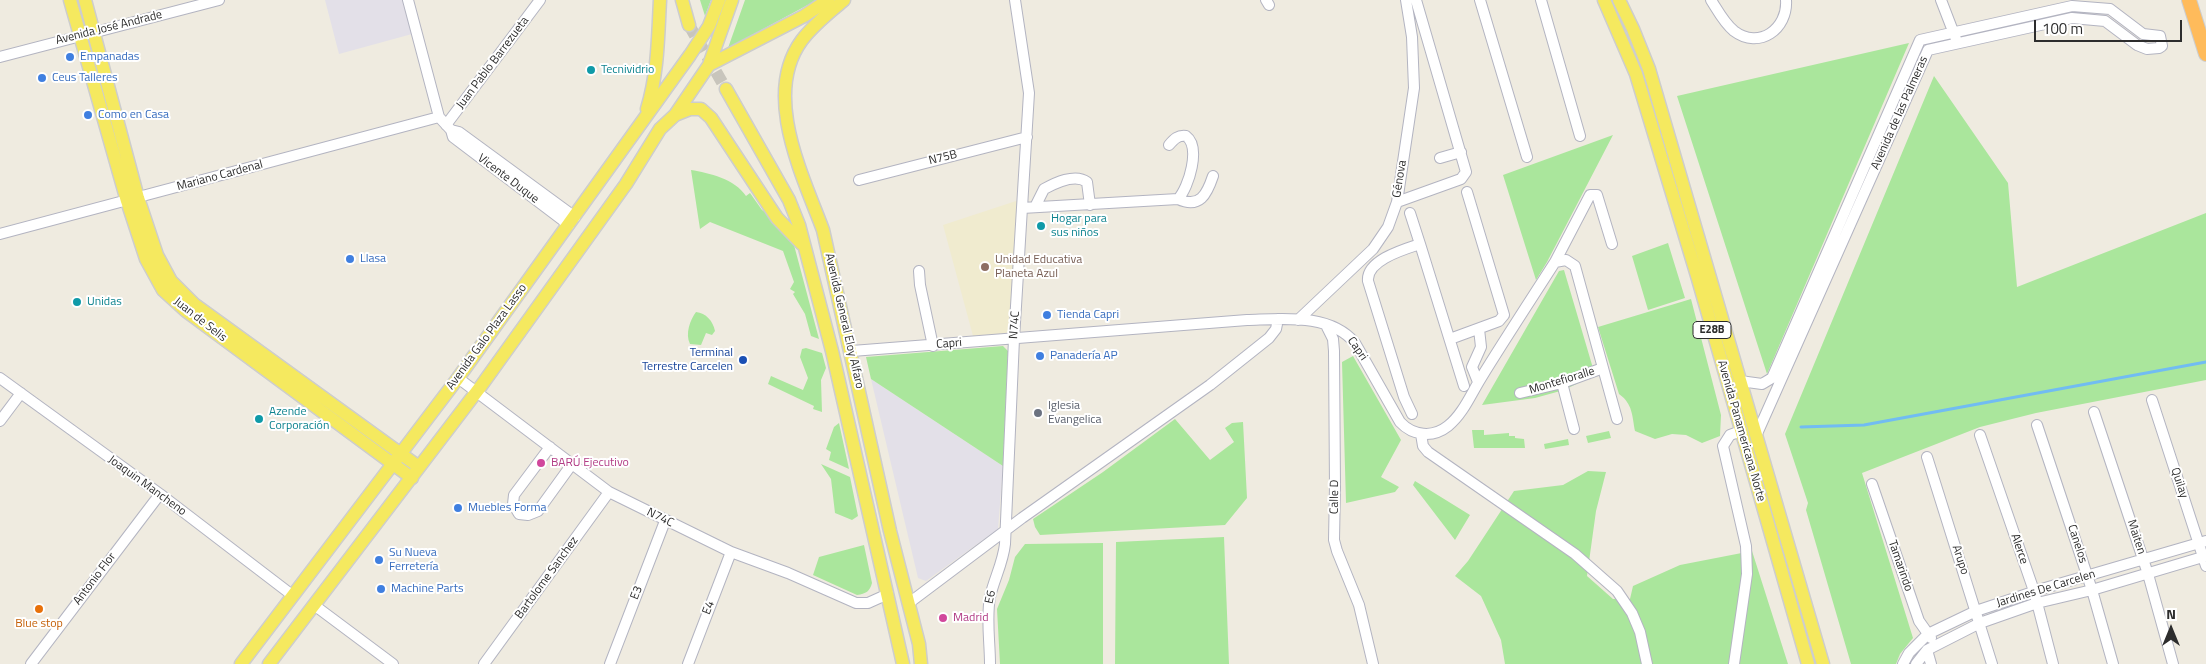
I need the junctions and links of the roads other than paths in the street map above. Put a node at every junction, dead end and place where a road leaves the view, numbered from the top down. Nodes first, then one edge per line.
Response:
1 (70, 0) edge
2 (85, 0) edge
3 (219, 0) edge
4 (408, 0) edge
5 (540, 0) edge
6 (660, 0) edge
7 (682, 0) edge
8 (719, 0) edge
9 (732, 0) edge
10 (828, 0) edge
11 (844, 0) edge
12 (1015, 0) edge
13 (1406, 0) edge
14 (1416, 0) edge
15 (1480, 0) edge
16 (1541, 0) edge
17 (1604, 0) edge
18 (1619, 0) edge
19 (1711, 0) edge
20 (1786, 0) edge
21 (1941, 0) edge
22 (2189, 0) edge
23 (689, 25) tunnel mouth
24 (1953, 32) junction
25 (94, 33) junction
26 (79, 36) junction
27 (1957, 44) junction
28 (2206, 54) edge
29 (0, 57) edge
30 (710, 65) junction
31 (726, 89) tunnel mouth
32 (112, 100) junction
33 (98, 102) junction
34 (675, 115) junction
35 (645, 117) junction
36 (446, 124) junction
37 (1580, 136) dead end
38 (1027, 137) junction
39 (1169, 144) dead end
40 (1461, 152) junction
41 (1527, 157) dead end
42 (1440, 158) dead end
43 (1213, 176) dead end
44 (859, 180) dead end
45 (1467, 192) dead end
46 (1178, 199) junction
47 (132, 200) junction
48 (1396, 202) junction
49 (1090, 205) junction
50 (1035, 207) junction
51 (1022, 208) junction
52 (1410, 213) dead end
53 (572, 221) junction
54 (0, 234) edge
55 (1420, 244) junction
56 (1612, 244) dead end
57 (804, 246) junction
58 (1555, 262) junction
59 (919, 271) dead end
60 (1278, 319) junction
61 (1298, 320) junction
62 (1326, 325) junction
63 (1479, 329) junction
64 (1014, 339) junction
65 (1450, 339) junction
66 (933, 346) junction
67 (852, 351) junction
68 (1603, 368) junction
69 (0, 378) edge
70 (458, 378) junction
71 (1740, 380) junction
72 (1478, 382) junction
73 (1562, 382) junction
74 (1464, 386) dead end
75 (477, 392) junction
76 (21, 393) junction
77 (1520, 393) dead end
78 (2152, 400) dead end
79 (2094, 412) dead end
80 (1412, 414) dead end
81 (1617, 419) dead end
82 (0, 421) edge
83 (2037, 425) dead end
84 (1574, 429) dead end
85 (1741, 430) junction
86 (1422, 434) junction
87 (1980, 435) dead end
88 (1756, 436) junction
89 (550, 448) junction
90 (1927, 457) dead end
91 (396, 459) junction
92 (572, 464) junction
93 (415, 472) junction
94 (1872, 484) dead end
95 (609, 492) junction
96 (160, 494) junction
97 (665, 521) junction
98 (1004, 532) junction
99 (2202, 542) edge
100 (731, 552) junction
101 (2205, 560) edge
102 (2143, 561) junction
103 (2148, 574) junction
104 (2088, 576) junction
105 (2092, 590) junction
106 (2034, 591) junction
107 (888, 594) junction
108 (292, 595) junction
109 (909, 603) junction
110 (2037, 603) junction
111 (314, 605) junction
112 (1976, 611) junction
113 (1980, 623) junction
114 (1928, 634) junction
115 (1931, 647) junction
116 (31, 664) edge
117 (241, 664) edge
118 (269, 664) edge
119 (393, 664) edge
120 (484, 664) edge
121 (610, 664) edge
122 (688, 664) edge
123 (903, 664) edge
124 (921, 664) edge
125 (990, 664) edge
126 (1373, 664) edge
127 (1647, 664) edge
128 (1734, 664) edge
129 (1808, 664) edge
130 (1823, 664) edge
131 (1903, 664) edge
132 (1916, 664) edge
133 (1932, 664) edge
134 (1992, 664) edge
135 (2053, 664) edge
136 (2113, 664) edge
137 (2173, 664) edge

1 - 26 main road, Juan de Selis
2 - 25 main road, Juan de Selis
3 - 25 street, Avenida José Andrade
4 - 36 street
5 - 36 street, Juan Pablo Barrezueta
6 - 35 main road
7 - 23 main road
8 - 35 main road, Avenida Galo Plaza Lasso
9 - 30 main road, Avenida Galo Plaza Lasso
10 - 30 main road
11 - 67 main road, Avenida General Eloy Alfaro
12 - 38 street, N74C
13 - 48 street, Génova
14 - 40 street
15 - 41 street
16 - 37 street
17 - 85 main road, Avenida Panamericana Norte / E28B
18 - 71 main road, Avenida Panamericana Norte / E28B
19 - 20 street
21 - 24 street
22 - 28 highway
24 - 27 street
24 - 27 street, Avenida de las Palmeras
24 - 71 street, Avenida de las Palmeras
25 - 26 street, Avenida José Andrade
25 - 32 main road, Juan de Selis
26 - 29 street, Avenida José Andrade
26 - 33 main road, Juan de Selis
27 - 88 street, Avenida de las Palmeras
30 - 34 main road, Avenida Galo Plaza Lasso
31 - 57 main road, Avenida General Eloy Alfaro
32 - 33 main road
32 - 47 main road, Juan de Selis
33 - 47 main road, Juan de Selis
34 - 57 main road
34 - 75 main road, Avenida Galo Plaza Lasso
35 - 53 main road, Avenida Galo Plaza Lasso
36 - 47 street, Mariano Cardenal
36 - 53 street, Vicente Duque
38 - 44 street, N75B
38 - 51 street, N74C
39 - 46 street
40 - 42 street
40 - 48 street
43 - 46 street
45 - 63 street
46 - 49 street
47 - 54 street, Mariano Cardenal
47 - 91 main road, Juan de Selis
48 - 61 street, Génova
49 - 50 street
49 - 50 street
50 - 51 street
51 - 64 street, N74C
52 - 55 street
53 - 70 main road, Avenida Galo Plaza Lasso
55 - 65 street
55 - 80 street
56 - 58 street
57 - 107 main road, Avenida General Eloy Alfaro
58 - 68 street
58 - 72 street
59 - 66 street
60 - 61 street, Capri
60 - 64 street, Capri
60 - 98 street
61 - 62 street, Capri
62 - 86 street, Capri
62 - 126 street, Calle D
63 - 65 street
63 - 72 street
64 - 66 street, Capri
64 - 98 street, N74C
65 - 74 street
66 - 67 street, Capri
67 - 109 main road, Avenida General Eloy Alfaro
68 - 73 street, Montefioralle
68 - 81 street
69 - 76 street, Joaquin Mancheno
70 - 75 street, N74C
70 - 91 main road, Avenida Galo Plaza Lasso
71 - 88 main road, Avenida Panamericana Norte / E28B
72 - 86 street
73 - 77 street, Montefioralle
73 - 84 street
75 - 89 street, N74C
75 - 93 main road, Avenida Galo Plaza Lasso
76 - 82 street
76 - 96 street, Joaquin Mancheno
78 - 99 street, Quilay
79 - 102 street, Maiten
83 - 104 street, Canelos
85 - 128 street
85 - 129 main road, Avenida Panamericana Norte / E28B
86 - 127 street
87 - 106 street, Alerce
88 - 130 main road, Avenida Panamericana Norte / E28B
89 - 92 street, N74C
89 - 92 street
90 - 112 street, Arupo
91 - 93 main road, Juan de Selis
91 - 108 main road, Avenida Galo Plaza Lasso
92 - 95 street, N74C
93 - 111 main road, Avenida Galo Plaza Lasso
94 - 114 street, Tamarindo
95 - 97 street, N74C
95 - 120 street, Bartolome Sanchez
96 - 108 street, Joaquin Mancheno
96 - 116 street, Antonio Flor
97 - 100 street, N74C
97 - 121 street, E3
98 - 109 street
98 - 125 street, E6
99 - 101 street, Quilay
99 - 102 street, Jardines De Carcelen
100 - 107 street, N74C
100 - 122 street, E4
101 - 103 street, Jardines De Carcelen
102 - 103 street, Maiten
102 - 104 street, Jardines De Carcelen
103 - 105 street, Jardines De Carcelen
103 - 137 street, Maiten
104 - 105 street, Canelos
104 - 106 street, Jardines De Carcelen
105 - 110 street, Jardines De Carcelen
105 - 136 street, Canelos
106 - 110 street, Alerce
106 - 112 street, Jardines De Carcelen
107 - 123 main road, Avenida General Eloy Alfaro
108 - 117 main road, Avenida Galo Plaza Lasso
109 - 124 main road, Avenida General Eloy Alfaro
110 - 113 street, Jardines De Carcelen
110 - 135 street, Alerce
111 - 118 main road, Avenida Galo Plaza Lasso
111 - 119 street
112 - 113 street, Arupo
112 - 114 street, Jardines De Carcelen
113 - 115 street, Jardines De Carcelen
113 - 134 street, Arupo
114 - 115 street, Tamarindo
114 - 131 street, Jardines De Carcelen
115 - 132 street, Jardines De Carcelen
115 - 133 street, Tamarindo

